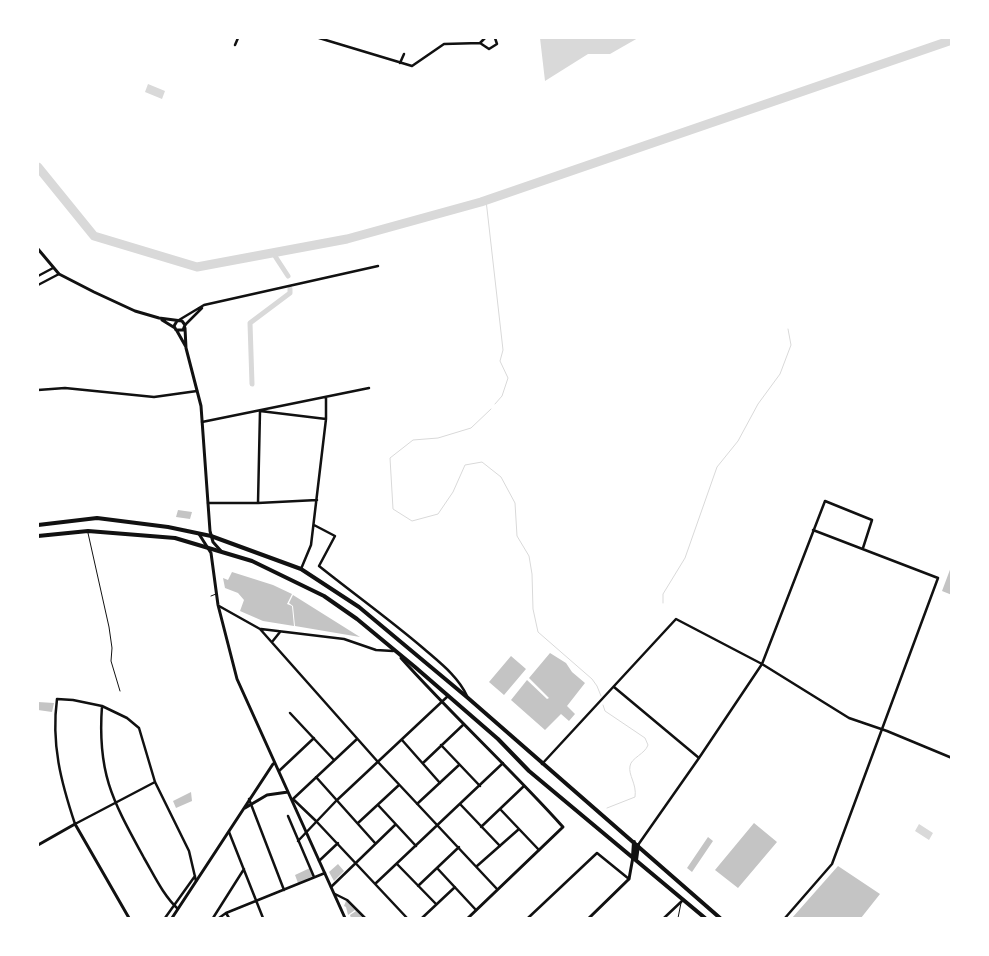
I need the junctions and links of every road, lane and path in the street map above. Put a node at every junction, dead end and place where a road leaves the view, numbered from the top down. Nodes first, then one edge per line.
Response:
1 (238, 38) edge
2 (319, 38) edge
3 (485, 38) edge
4 (496, 38) edge
5 (480, 42) junction
6 (235, 45) dead end
7 (404, 54) dead end
8 (400, 63) junction
9 (38, 249) edge
10 (378, 266) dead end
11 (53, 268) junction
12 (59, 274) junction
13 (38, 276) edge
14 (38, 285) edge
15 (204, 305) junction
16 (159, 318) junction
17 (178, 321) junction
18 (185, 327) junction
19 (176, 330) junction
20 (186, 348) junction
21 (369, 388) dead end
22 (38, 390) edge
23 (198, 391) junction
24 (326, 397) junction
25 (260, 411) junction
26 (326, 419) junction
27 (202, 422) junction
28 (318, 500) junction
29 (208, 503) junction
30 (258, 503) junction
31 (38, 525) edge
32 (314, 525) junction
33 (813, 530) junction
34 (88, 531) junction
35 (197, 533) junction
36 (38, 536) edge
37 (211, 536) junction
38 (209, 546) junction
39 (863, 548) junction
40 (221, 551) junction
41 (301, 569) junction
42 (216, 593) junction
43 (212, 596) dead end
44 (218, 605) junction
45 (260, 629) junction
46 (281, 632) junction
47 (272, 642) junction
48 (395, 651) junction
49 (762, 664) junction
50 (614, 687) junction
51 (120, 691) dead end
52 (448, 696) junction
53 (468, 698) junction
54 (442, 703) junction
55 (102, 706) junction
56 (290, 713) dead end
57 (464, 724) junction
58 (882, 729) junction
59 (314, 738) junction
60 (357, 739) junction
61 (402, 740) junction
62 (441, 745) junction
63 (700, 758) junction
64 (952, 758) edge
65 (334, 760) junction
66 (378, 762) junction
67 (274, 763) junction
68 (422, 763) junction
69 (503, 764) junction
70 (542, 764) junction
71 (459, 765) junction
72 (278, 772) junction
73 (316, 778) junction
74 (154, 782) junction
75 (440, 783) junction
76 (399, 785) junction
77 (480, 786) junction
78 (524, 786) junction
79 (288, 792) junction
80 (249, 799) junction
81 (293, 799) junction
82 (336, 801) junction
83 (114, 803) junction
84 (252, 804) junction
85 (417, 804) junction
86 (460, 804) junction
87 (378, 805) junction
88 (500, 808) junction
89 (242, 809) junction
90 (288, 816) dead end
91 (316, 821) junction
92 (75, 824) junction
93 (357, 824) junction
94 (395, 825) junction
95 (437, 825) junction
96 (481, 826) junction
97 (519, 829) junction
98 (228, 831) junction
99 (306, 832) junction
100 (298, 841) junction
101 (338, 843) junction
102 (376, 843) junction
103 (38, 844) edge
104 (636, 844) junction
105 (416, 846) junction
106 (500, 846) junction
107 (458, 847) junction
108 (540, 851) junction
109 (635, 858) junction
110 (319, 861) junction
111 (355, 863) junction
112 (397, 864) junction
113 (477, 866) junction
114 (244, 868) junction
115 (437, 868) junction
116 (325, 873) junction
117 (195, 876) junction
118 (314, 877) junction
119 (629, 880) junction
120 (196, 881) junction
121 (375, 884) junction
122 (418, 886) junction
123 (455, 886) junction
124 (331, 887) junction
125 (284, 890) junction
126 (498, 890) junction
127 (334, 894) junction
128 (256, 900) junction
129 (683, 900) junction
130 (436, 904) junction
131 (174, 905) junction
132 (178, 909) junction
133 (476, 910) junction
134 (226, 913) junction
135 (128, 918) edge
136 (165, 918) edge
137 (172, 918) edge
138 (214, 918) edge
139 (219, 918) edge
140 (229, 918) edge
141 (263, 918) edge
142 (345, 918) edge
143 (365, 918) edge
144 (407, 918) edge
145 (422, 918) edge
146 (468, 918) edge
147 (528, 918) edge
148 (590, 918) edge
149 (664, 918) edge
150 (678, 918) edge
151 (705, 918) edge
152 (720, 918) edge
153 (785, 918) edge

1 - 6 street
2 - 8 street
3 - 5 street
4 - 5 street
5 - 8 street
7 - 8 street
9 - 11 street
10 - 15 street
11 - 12 street
11 - 13 street
12 - 14 street
12 - 16 street
15 - 17 street
15 - 18 street
16 - 17 street
16 - 19 street
17 - 18 street
17 - 19 street
18 - 19 street
18 - 20 street
19 - 20 street
20 - 23 street
21 - 24 street
22 - 23 street
23 - 27 street
24 - 25 street
24 - 26 street
25 - 26 street
25 - 27 street
25 - 30 street
26 - 28 street
27 - 29 street
28 - 30 street
28 - 32 street
29 - 30 street
29 - 37 street
31 - 35 main road
32 - 41 street
32 - 53 street
33 - 39 street
33 - 39 street
33 - 49 street
34 - 36 main road
34 - 38 main road
34 - 51 lane
35 - 37 main road
35 - 38 street
37 - 40 street
37 - 41 main road
38 - 40 main road
38 - 42 street
39 - 58 street
40 - 48 main road
41 - 53 main road
42 - 43 lane
42 - 44 street
44 - 45 street
44 - 67 street
45 - 46 street
45 - 47 street
46 - 47 street
46 - 48 street
47 - 60 street
48 - 52 main road
48 - 54 street
49 - 50 street
49 - 58 street
49 - 63 street
50 - 63 street
50 - 70 street
52 - 54 street
52 - 109 main road
53 - 70 main road
54 - 57 street
54 - 61 street
55 - 74 street
55 - 83 street
55 - 92 street
56 - 59 street
57 - 62 street
57 - 69 street
58 - 64 street
58 - 153 street
59 - 65 street
59 - 72 street
60 - 65 street
60 - 66 street
61 - 66 street
61 - 68 street
62 - 68 street
62 - 71 street
63 - 104 street
65 - 73 street
66 - 76 street
66 - 82 street
67 - 72 street
67 - 80 street
68 - 75 street
69 - 77 street
69 - 78 street
70 - 104 main road
71 - 75 street
71 - 77 street
72 - 79 street
73 - 81 street
73 - 82 street
74 - 83 street
74 - 117 street
75 - 85 street
76 - 85 street
76 - 87 street
77 - 86 street
78 - 88 street
78 - 108 street
79 - 81 street
79 - 84 street
80 - 84 street
80 - 89 street
81 - 91 street
81 - 99 street
82 - 91 street
82 - 93 street
83 - 92 street
83 - 131 street
84 - 89 street
84 - 125 street
85 - 95 street
86 - 95 street
86 - 96 street
87 - 93 street
87 - 94 street
88 - 96 street
88 - 97 street
89 - 98 street
90 - 100 street
91 - 99 street
91 - 101 street
92 - 103 street
92 - 135 street
93 - 102 street
94 - 102 street
94 - 105 street
95 - 105 street
95 - 107 street
96 - 106 street
97 - 106 street
97 - 108 street
98 - 114 street
98 - 120 street
99 - 100 street
99 - 110 street
100 - 118 street
101 - 110 street
101 - 111 street
102 - 111 street
104 - 109 main road
104 - 152 main road
105 - 112 street
106 - 113 street
107 - 113 street
107 - 115 street
108 - 126 street
109 - 119 street
109 - 129 main road
110 - 116 street
111 - 121 street
111 - 124 street
112 - 121 street
112 - 122 street
113 - 126 street
114 - 128 street
114 - 138 street
115 - 122 street
115 - 123 street
116 - 118 street
116 - 124 street
117 - 120 street
117 - 131 street
118 - 125 street
119 - 147 street
119 - 148 street
120 - 132 street
121 - 144 street
122 - 130 street
123 - 130 street
123 - 133 street
124 - 127 street
125 - 128 street
126 - 133 street
127 - 142 street
127 - 143 street
128 - 134 street
128 - 141 street
129 - 149 street
129 - 150 lane
129 - 151 main road
130 - 145 street
131 - 132 street
131 - 136 street
132 - 137 street
133 - 146 street
134 - 139 street
134 - 140 street

